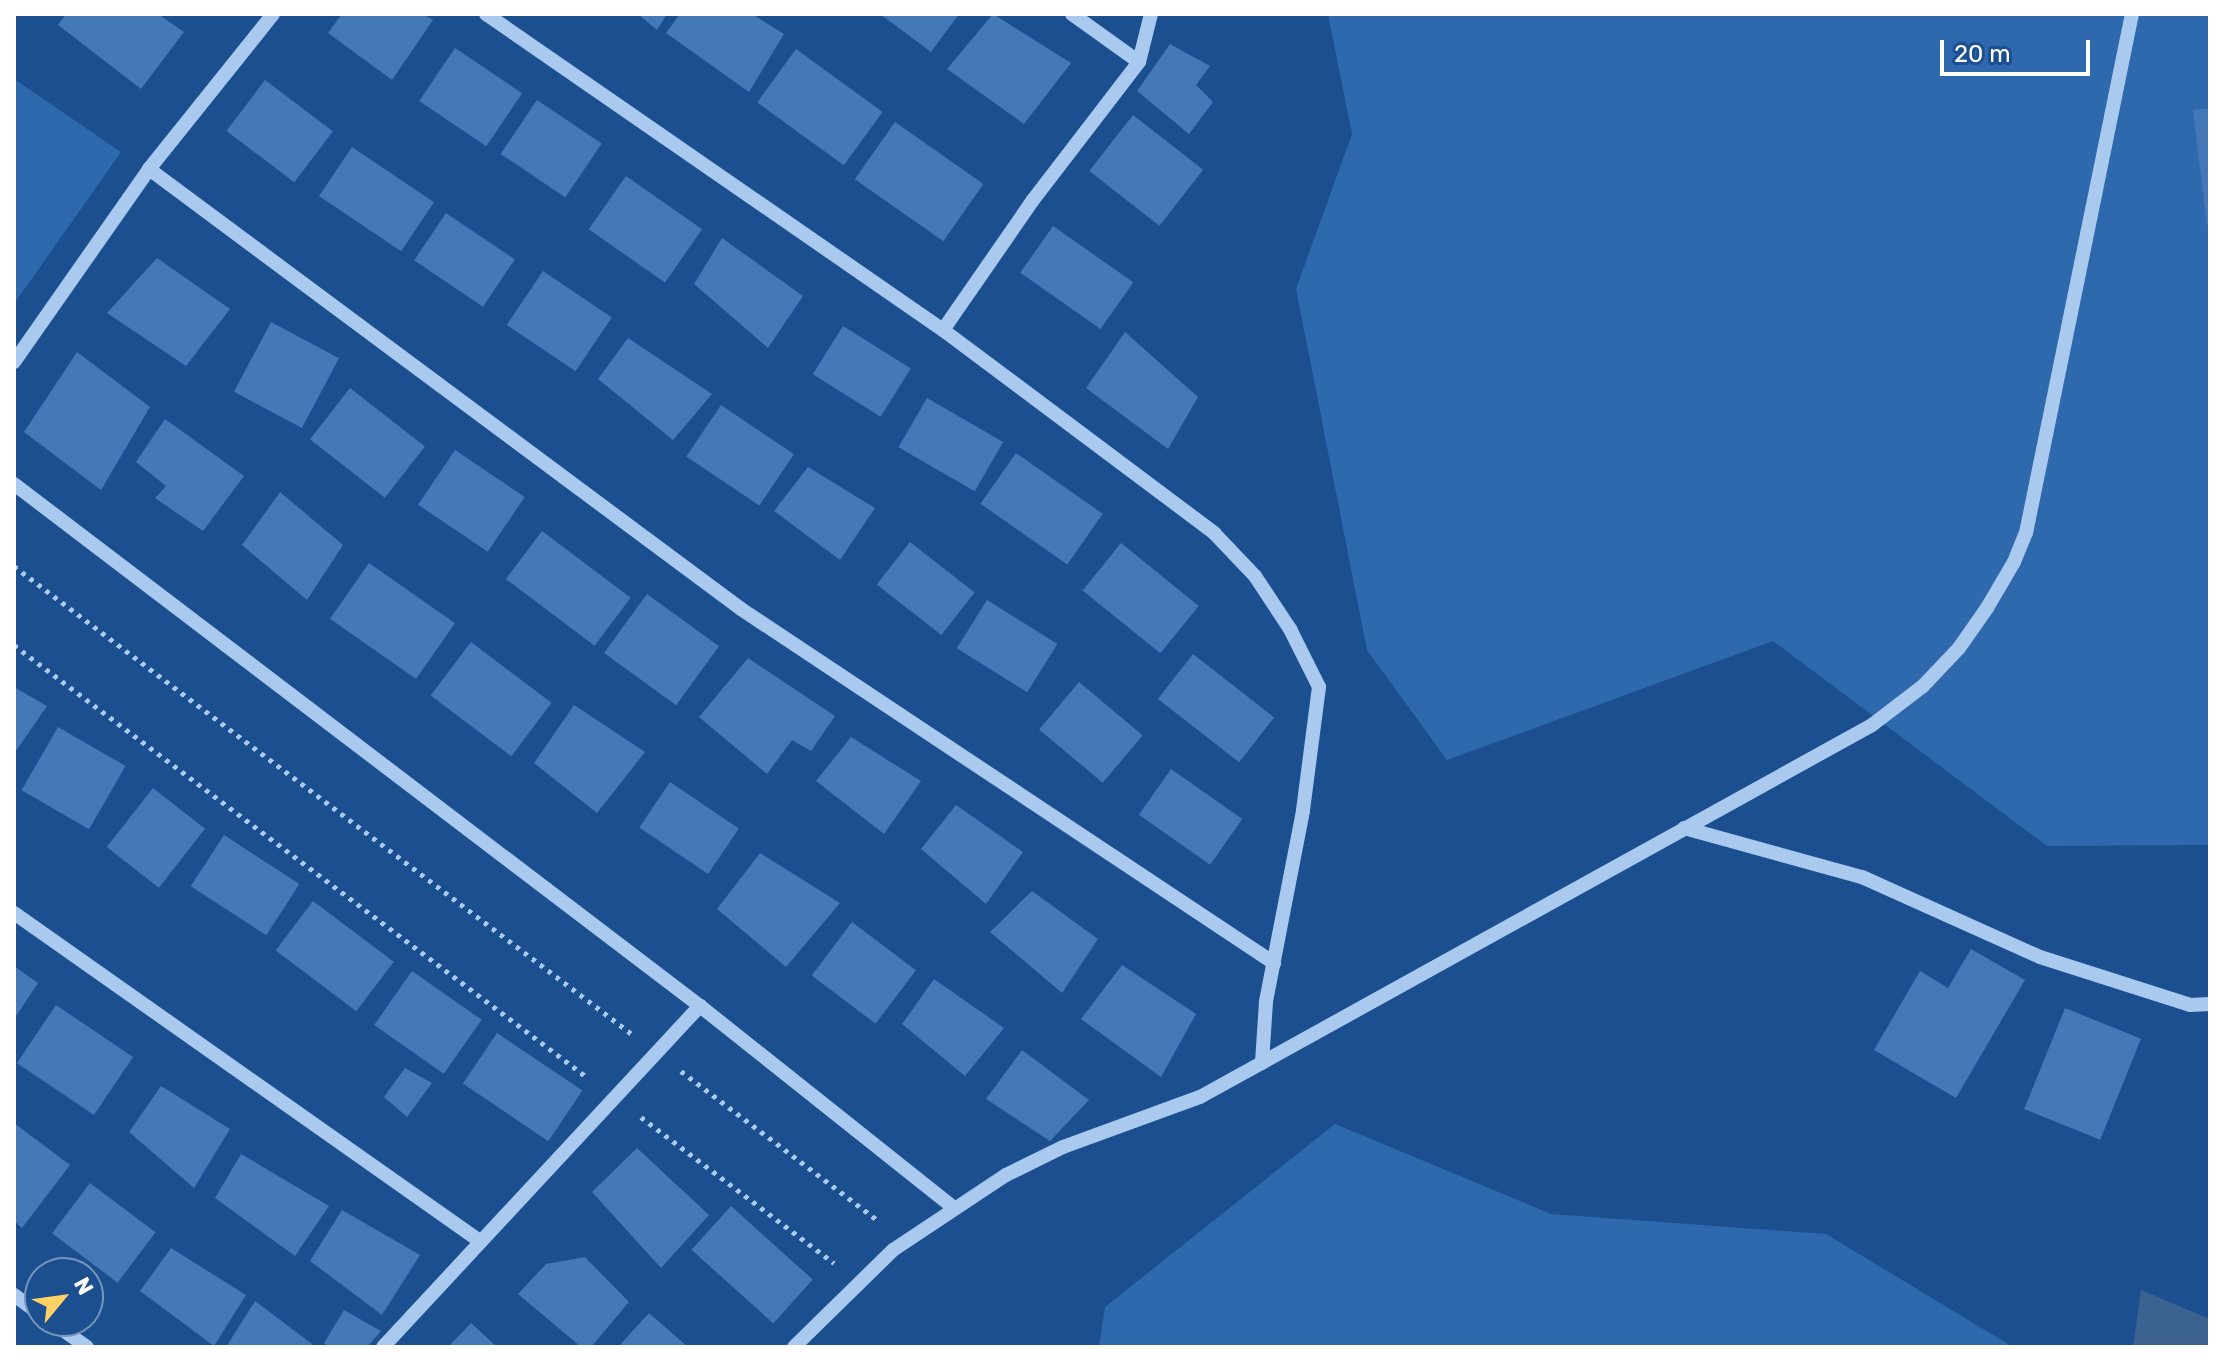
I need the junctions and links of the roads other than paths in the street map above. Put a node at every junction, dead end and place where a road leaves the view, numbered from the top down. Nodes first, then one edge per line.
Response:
1 (273, 14) edge
2 (486, 14) edge
3 (1072, 14) edge
4 (1151, 14) edge
5 (2132, 14) edge
6 (1139, 62) junction
7 (149, 169) junction
8 (943, 330) junction
9 (14, 362) edge
10 (14, 484) edge
11 (1684, 828) junction
12 (14, 913) edge
13 (1274, 963) junction
14 (2210, 1004) edge
15 (700, 1006) junction
16 (1262, 1063) junction
17 (953, 1207) junction
18 (481, 1242) junction
19 (383, 1347) edge
20 (794, 1347) edge

1 - 7 street
2 - 8 street
3 - 6 street
4 - 6 street
5 - 11 street
6 - 8 street
7 - 9 street
7 - 13 street
8 - 13 street
10 - 15 street
11 - 14 street
11 - 16 street
12 - 18 street
13 - 16 street
15 - 17 street
15 - 18 street
16 - 17 street
17 - 20 street
18 - 19 street

